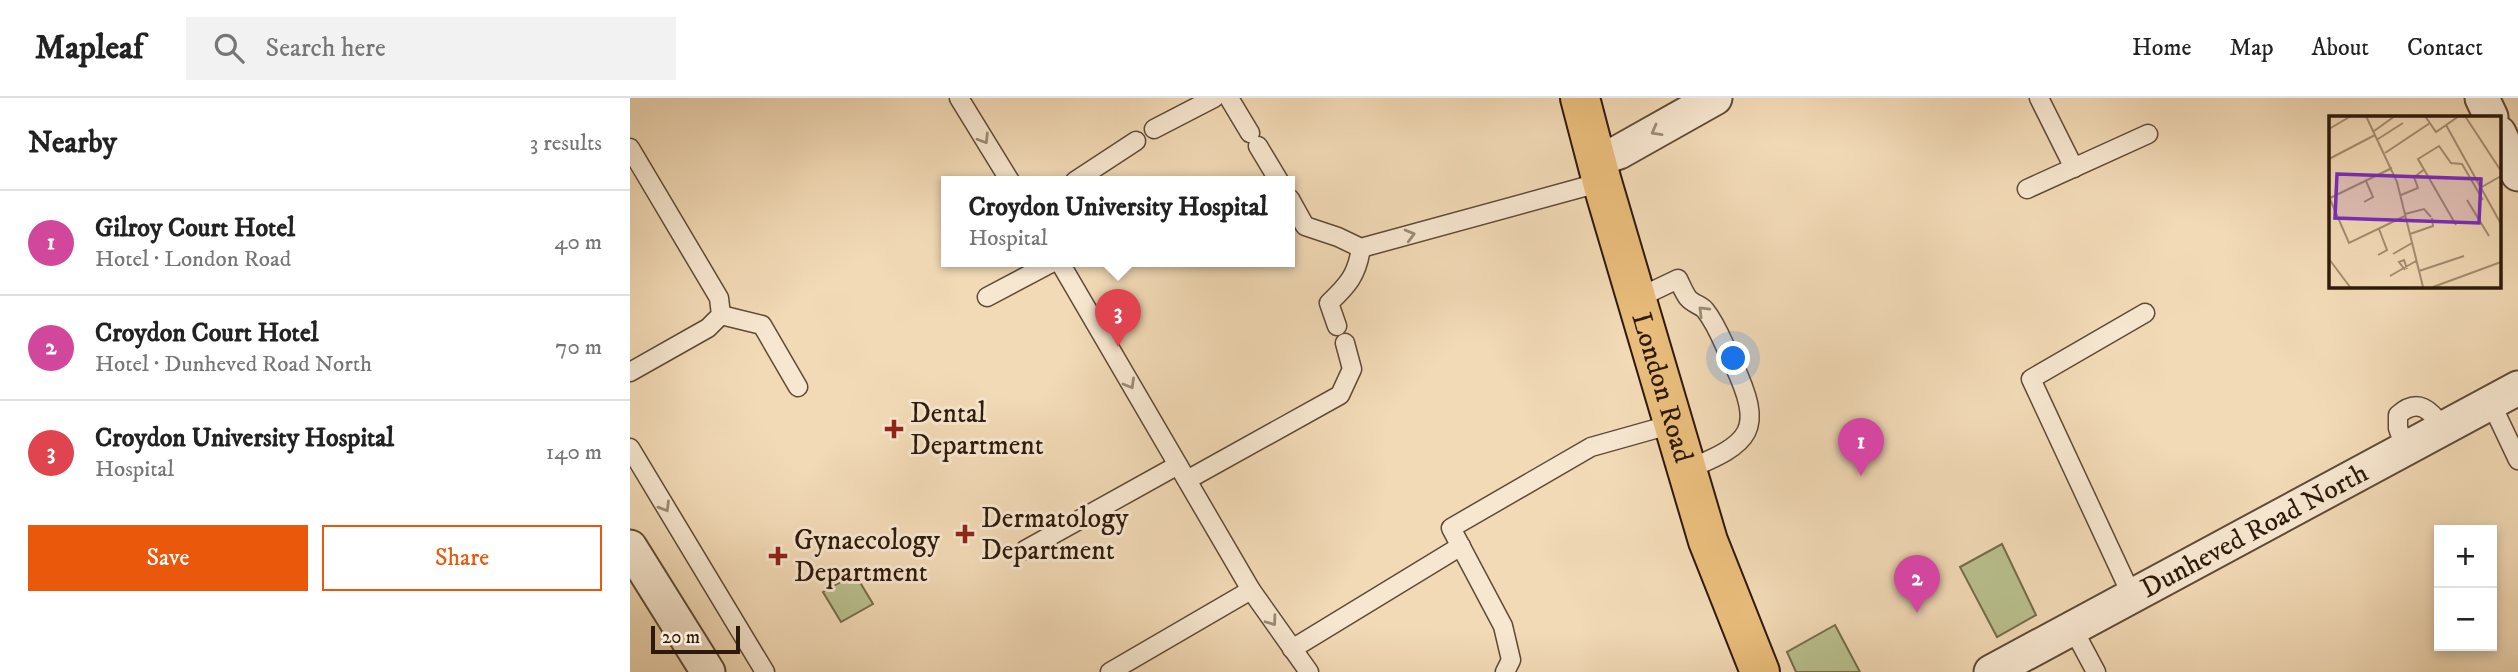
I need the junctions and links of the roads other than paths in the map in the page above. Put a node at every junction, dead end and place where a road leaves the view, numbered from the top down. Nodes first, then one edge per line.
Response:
1 (959, 98) edge
2 (1214, 98) edge
3 (1229, 98) edge
4 (1580, 98) edge
5 (1715, 98) edge
6 (2039, 98) edge
7 (2482, 98) edge
8 (2490, 116) edge
9 (1154, 129) dead end
10 (2148, 134) dead end
11 (2500, 136) edge
12 (1136, 141) dead end
13 (630, 148) edge
14 (2074, 168) junction
15 (1599, 171) junction
16 (2518, 174) edge
17 (1007, 176) edge
18 (1090, 176) edge
19 (1276, 176) edge
20 (2027, 189) dead end
21 (1295, 208) edge
22 (1361, 248) junction
23 (1045, 267) edge
24 (1061, 267) edge
25 (987, 297) dead end
26 (1636, 299) junction
27 (2145, 313) dead end
28 (720, 315) junction
29 (1337, 326) dead end
30 (1345, 343) dead end
31 (630, 372) edge
32 (798, 387) dead end
33 (2504, 396) edge
34 (1673, 425) junction
35 (630, 448) edge
36 (2518, 460) edge
37 (1686, 470) junction
38 (1182, 473) junction
39 (1461, 546) junction
40 (1025, 550) dead end
41 (632, 555) edge
42 (1251, 590) junction
43 (2132, 596) junction
44 (2072, 627) junction
45 (1292, 649) junction
46 (708, 672) edge
47 (765, 672) edge
48 (1110, 672) edge
49 (1309, 672) edge
50 (1505, 672) edge
51 (1759, 672) edge
52 (1991, 672) edge
53 (2096, 672) edge

1 -> 17 lane
2 - 9 lane
3 - 19 lane
4 - 15 main road, London Road
5 -> 15 street
6 - 14 lane
7 - 8 street
10 - 14 lane
11 - 16 street
12 - 18 lane
13 - 28 lane
14 - 20 lane
22 -> 15 lane
15 - 26 main road, London Road
21 - 22 lane
22 - 29 lane
23 - 25 lane
24 -> 38 lane
26 - 34 main road, London Road
37 -> 26 lane
27 - 43 lane
28 - 31 lane
28 - 32 lane
30 - 38 lane
33 - 36 lane
33 - 43 street, Dunheved Road North
34 - 37 main road, London Road
34 - 39 lane
35 -> 47 lane
37 - 51 main road, London Road
38 - 40 lane
38 - 42 lane
39 - 45 lane
39 - 50 lane
41 - 46 street
42 -> 45 lane
42 - 48 lane
43 - 44 street, Dunheved Road North
44 - 52 street, Dunheved Road North
44 - 53 lane
45 - 49 lane

